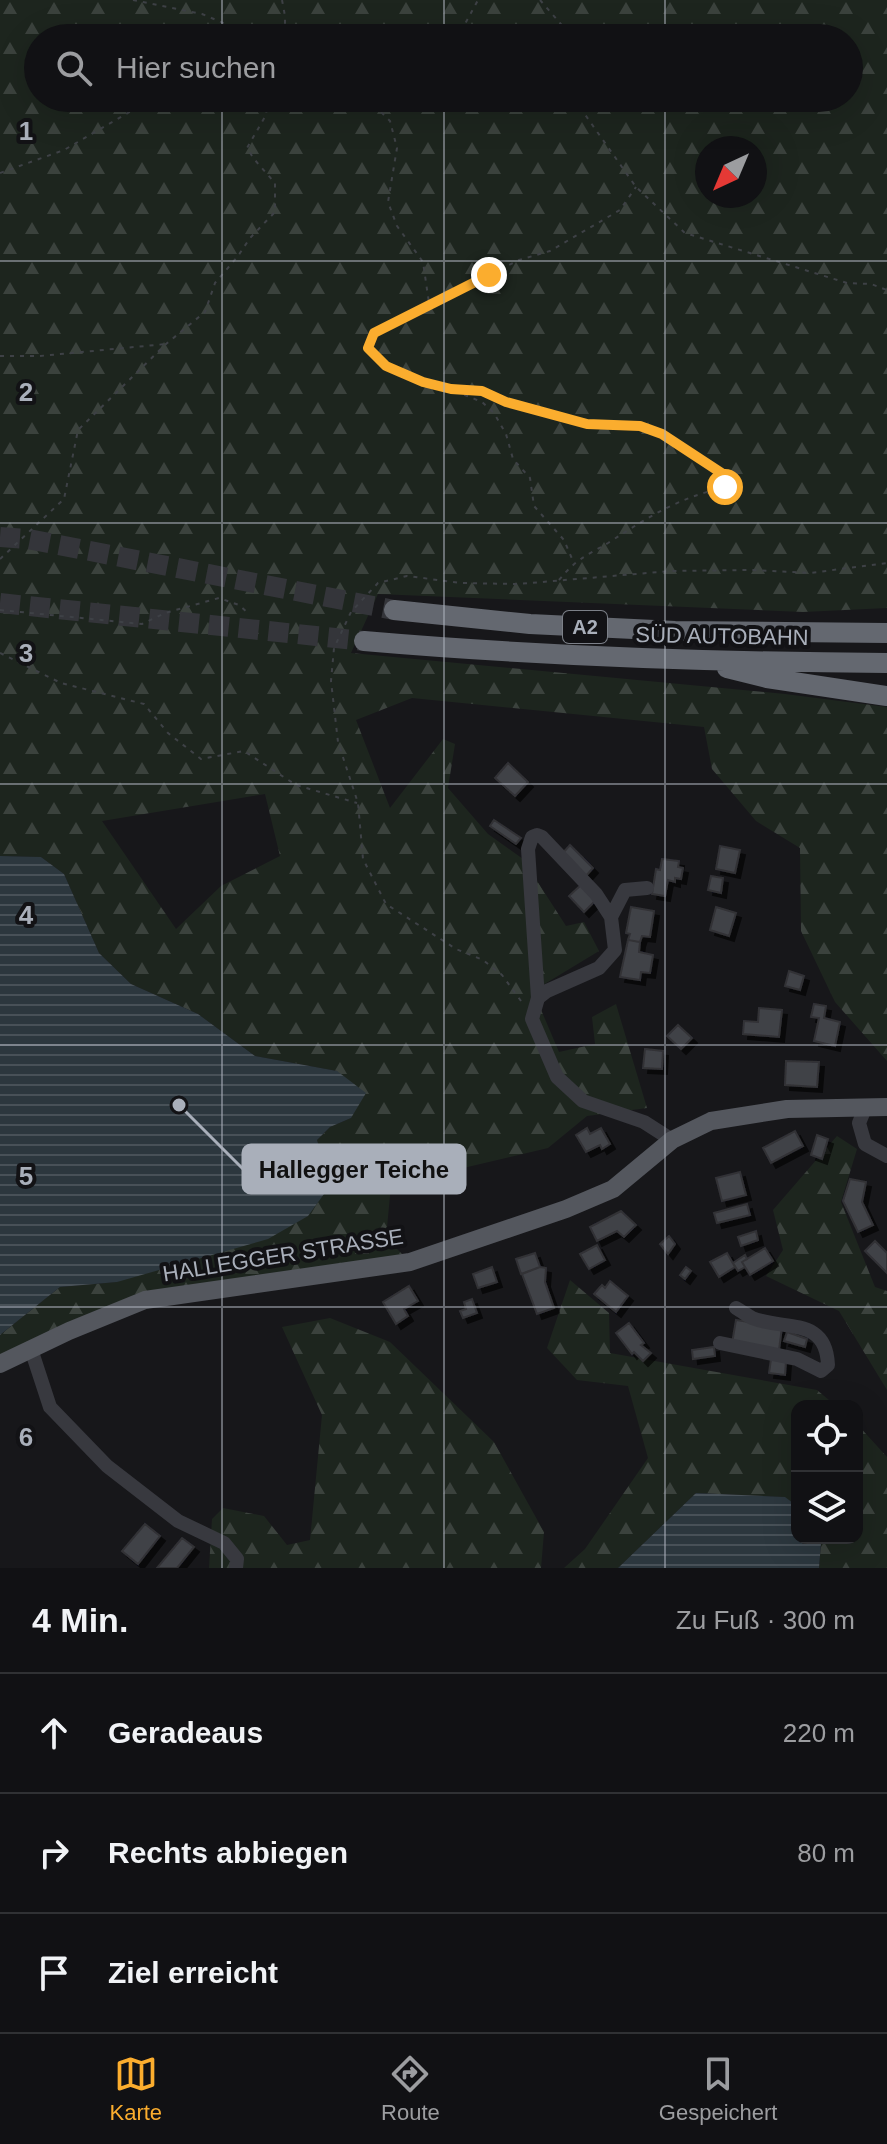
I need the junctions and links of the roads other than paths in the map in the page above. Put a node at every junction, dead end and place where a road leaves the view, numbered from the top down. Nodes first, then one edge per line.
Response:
1 (394, 610) tunnel mouth
2 (887, 633) edge
3 (364, 641) tunnel mouth
4 (696, 660) junction
5 (887, 663) edge
6 (887, 696) edge
7 (647, 888) dead end
8 (611, 917) junction
9 (538, 998) junction
10 (866, 1106) junction
11 (887, 1107) edge
12 (672, 1140) junction
13 (887, 1156) edge
14 (736, 1308) dead end
15 (720, 1343) dead end
16 (31, 1349) junction
17 (0, 1364) edge
18 (236, 1568) edge

1 - 2 highway, SÜD AUTOBAHN / A2
3 - 4 highway, SÜD AUTOBAHN / A2
4 - 5 highway, SÜD AUTOBAHN / A2
4 - 6 highway
7 - 8 street
8 - 9 street
8 - 9 street
9 - 12 street
10 - 11 main road, HALLEGGER STRASSE
10 - 12 main road, HALLEGGER STRASSE
10 - 13 street
12 - 16 main road, HALLEGGER STRASSE
14 - 15 street
16 - 17 main road, HALLEGGER STRASSE
16 - 18 street

